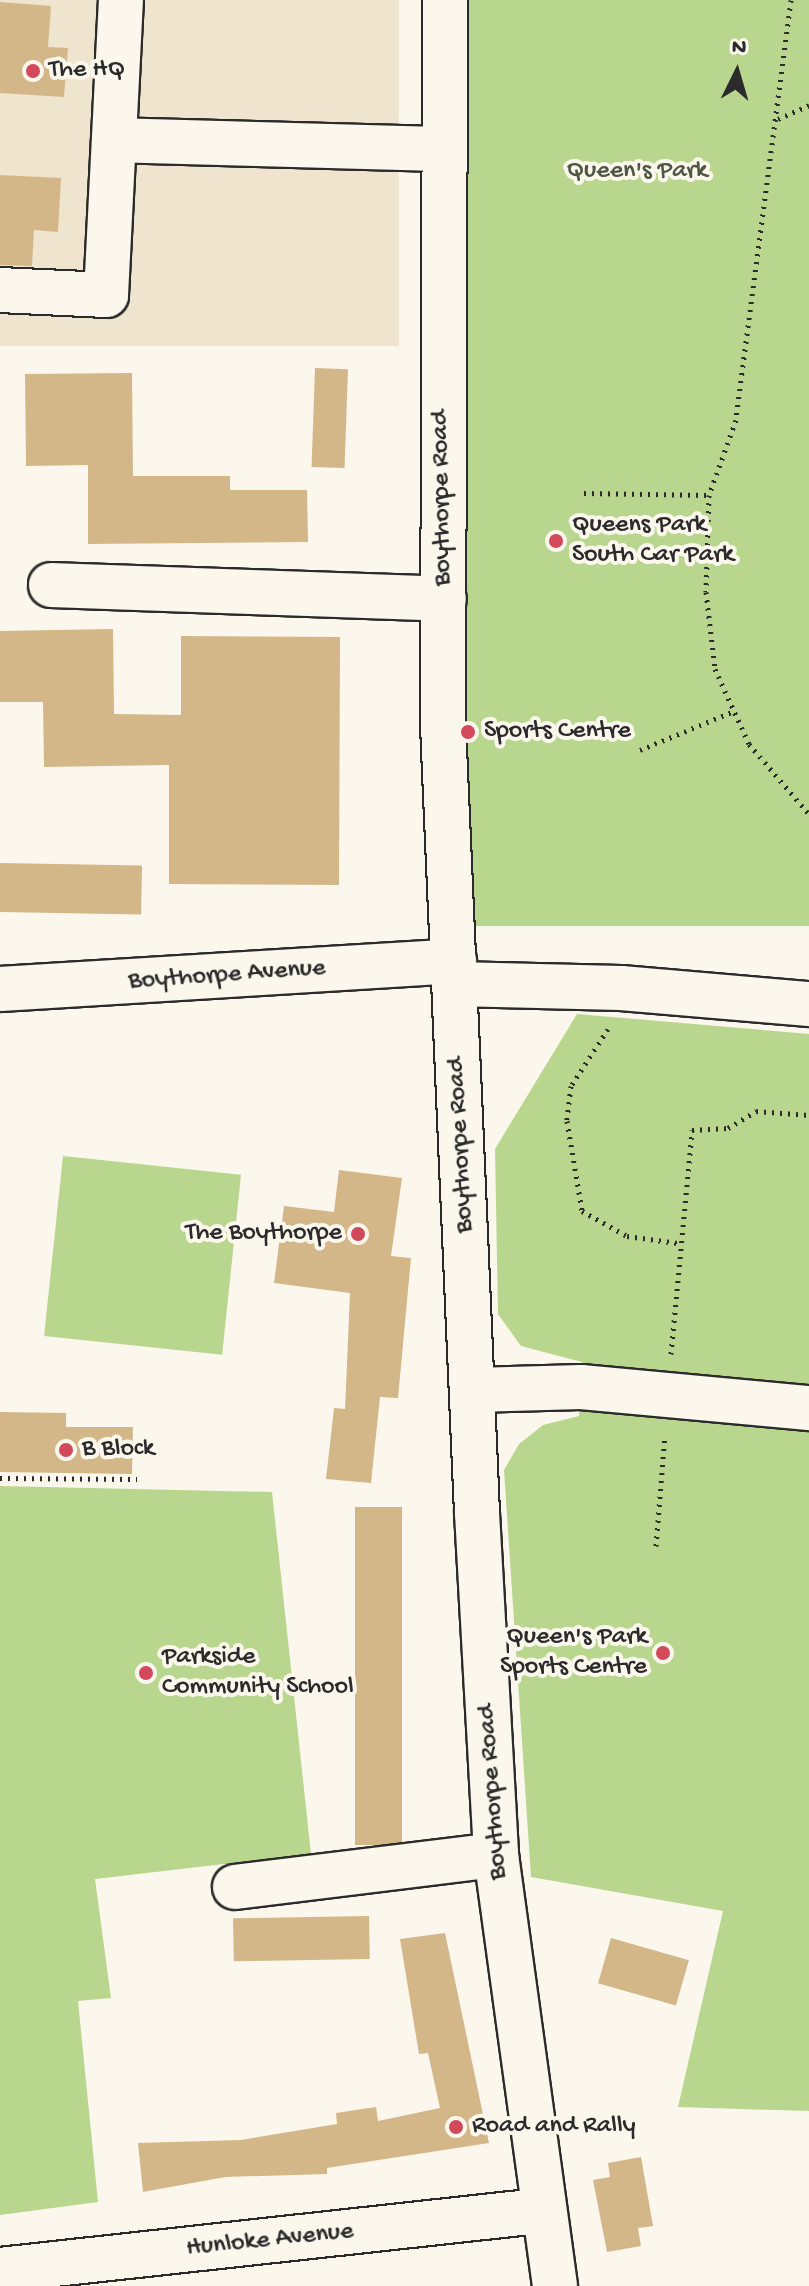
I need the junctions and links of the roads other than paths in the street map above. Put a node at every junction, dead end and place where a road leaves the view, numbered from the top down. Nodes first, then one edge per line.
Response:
1 (121, 0) edge
2 (445, 0) edge
3 (114, 140) junction
4 (444, 149) junction
5 (0, 290) edge
6 (51, 585) dead end
7 (444, 599) junction
8 (454, 973) junction
9 (0, 989) edge
10 (809, 1004) edge
11 (474, 1390) junction
12 (809, 1408) edge
13 (496, 1855) junction
14 (235, 1887) dead end
15 (539, 2211) junction
16 (0, 2270) edge
17 (555, 2286) edge

1 - 3 street
2 - 4 street, Boythorpe Road
3 - 4 street
3 - 5 street
4 - 7 street, Boythorpe Road
6 - 7 street
7 - 8 street, Boythorpe Road
8 - 9 street, Boythorpe Avenue
8 - 10 street, Boythorpe Avenue
8 - 11 street, Boythorpe Road
11 - 12 street
11 - 13 street, Boythorpe Road
13 - 14 street
13 - 15 street, Boythorpe Road
15 - 16 street, Hunloke Avenue
15 - 17 street, Boythorpe Road

